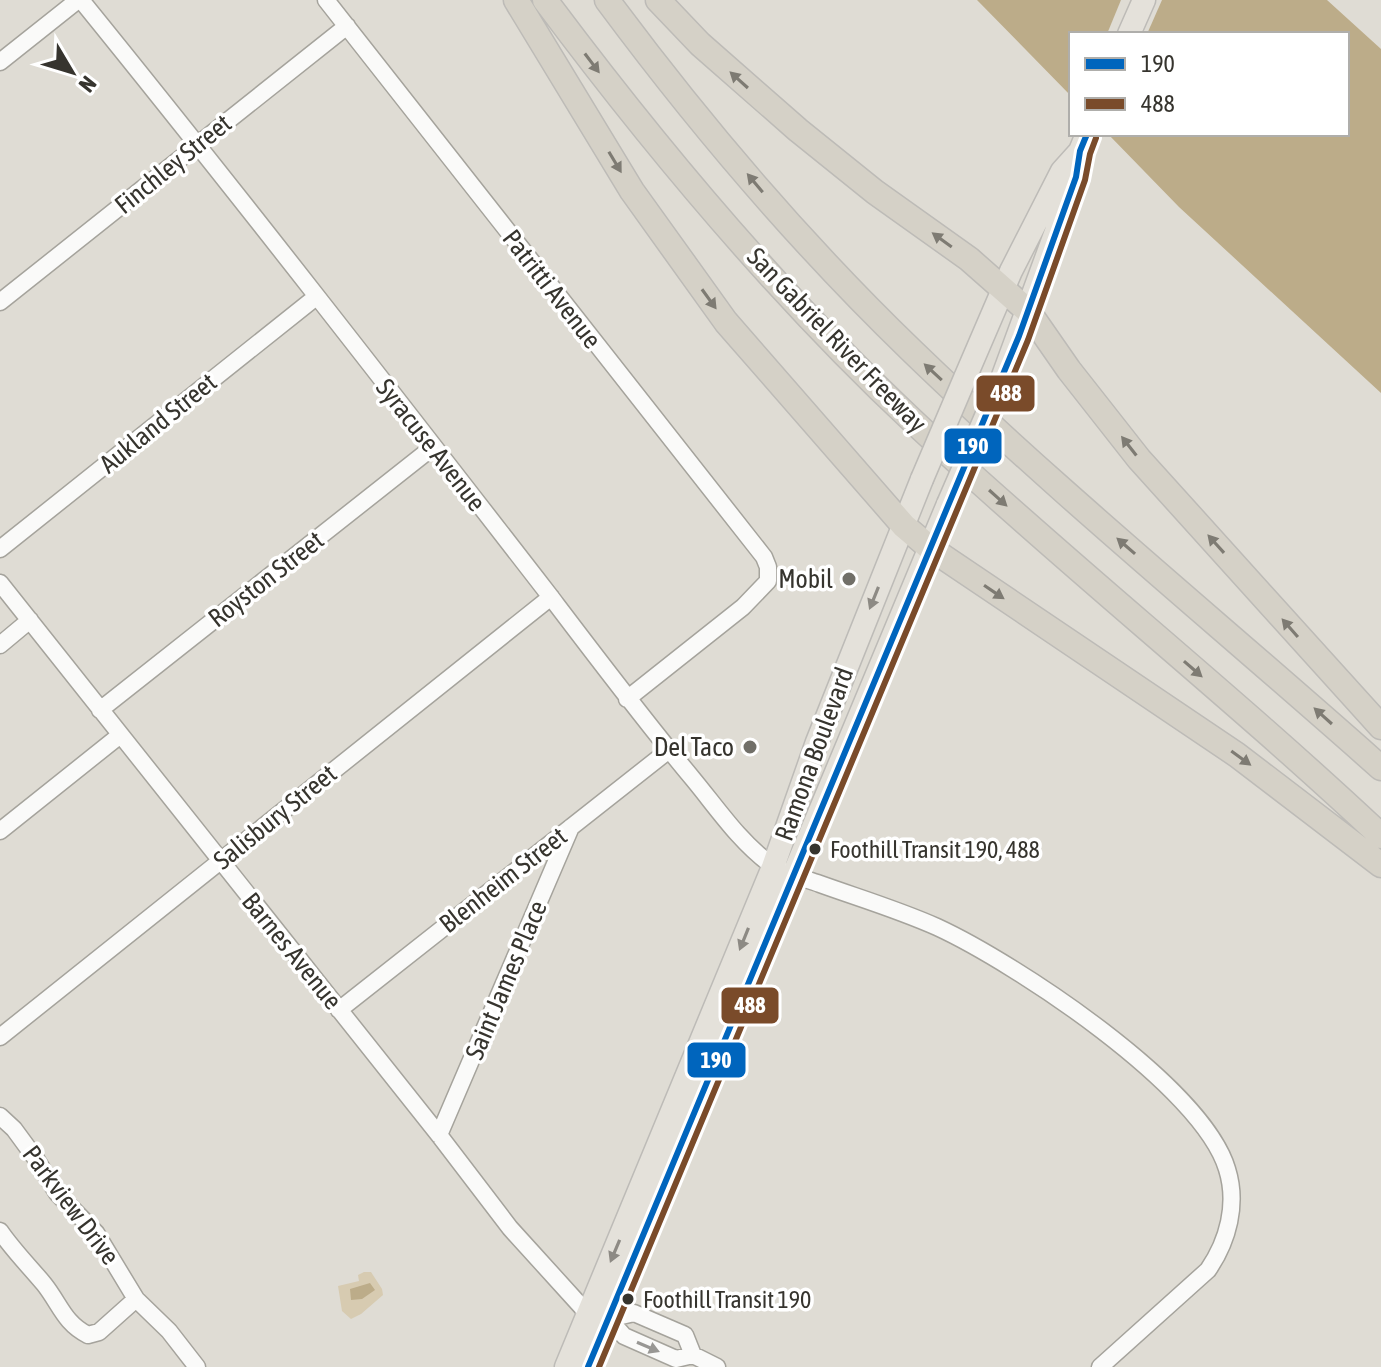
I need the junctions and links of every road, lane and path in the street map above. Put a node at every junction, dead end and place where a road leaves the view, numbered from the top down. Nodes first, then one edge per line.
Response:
1 (79, 0) edge
2 (326, 0) edge
3 (516, 0) edge
4 (545, 0) edge
5 (607, 0) edge
6 (658, 0) edge
7 (1144, 0) edge
8 (347, 26) junction
9 (1130, 32) edge
10 (0, 62) edge
11 (1084, 142) edge
12 (198, 144) junction
13 (1004, 288) junction
14 (316, 297) junction
15 (0, 302) edge
16 (1028, 311) junction
17 (433, 447) junction
18 (904, 526) junction
19 (930, 548) junction
20 (0, 549) edge
21 (0, 583) edge
22 (551, 597) junction
23 (30, 620) junction
24 (0, 645) edge
25 (627, 699) junction
26 (100, 710) junction
27 (1381, 727) edge
28 (119, 736) junction
29 (669, 750) junction
30 (1381, 768) edge
31 (572, 826) junction
32 (0, 831) edge
33 (1381, 836) edge
34 (220, 861) junction
35 (1381, 865) edge
36 (784, 871) junction
37 (339, 1010) junction
38 (0, 1037) edge
39 (0, 1116) edge
40 (439, 1135) junction
41 (0, 1231) edge
42 (136, 1299) junction
43 (599, 1317) junction
44 (693, 1355) junction
45 (197, 1366) edge
46 (566, 1367) edge
47 (588, 1367) edge
48 (717, 1367) edge
49 (1100, 1367) edge

1 - 10 street
1 - 12 street, Syracuse Avenue
2 - 8 street, Patritti Avenue
3 -> 18 highway
4 -> 33 highway, San Gabriel River Freeway
30 -> 5 highway, San Gabriel River Freeway
13 -> 6 highway
7 - 9 main road
8 - 12 street, Finchley Street
8 - 25 street, Patritti Avenue
11 - 13 main road, Ramona Boulevard
11 - 16 main road, Ramona Boulevard
12 - 14 street, Syracuse Avenue
12 - 15 street, Finchley Street
13 - 16 highway
13 - 18 main road, Ramona Boulevard, bridge
14 - 17 street, Syracuse Avenue
14 - 20 street, Aukland Street
16 - 19 main road, Ramona Boulevard, bridge
27 -> 16 highway
17 - 22 street, Syracuse Avenue
17 - 26 street, Royston Street
18 - 19 highway
18 -> 36 main road, Ramona Boulevard
19 -> 35 highway
19 - 36 main road, Ramona Boulevard
21 - 23 street, Barnes Avenue
22 - 25 street, Syracuse Avenue
22 - 34 street, Salisbury Street
23 - 24 street
23 - 26 street, Barnes Avenue
25 - 29 street, Syracuse Avenue
26 - 28 street, Barnes Avenue
28 - 32 street
28 - 34 street, Barnes Avenue
29 - 31 street, Blenheim Street
29 - 36 street, Syracuse Avenue
31 - 37 street, Blenheim Street
31 - 40 street, Saint James Place
34 - 37 street, Barnes Avenue
34 - 38 street, Salisbury Street
36 - 43 main road, Ramona Boulevard
36 - 49 street
37 - 40 street, Barnes Avenue
39 - 42 street, Parkview Drive
40 - 43 street, Barnes Avenue
41 - 42 street
42 - 45 street, Parkview Drive
43 -> 44 street, Barnes Avenue
43 - 44 street
43 - 46 main road, Ramona Boulevard
43 - 47 main road, Ramona Boulevard
44 - 48 street

